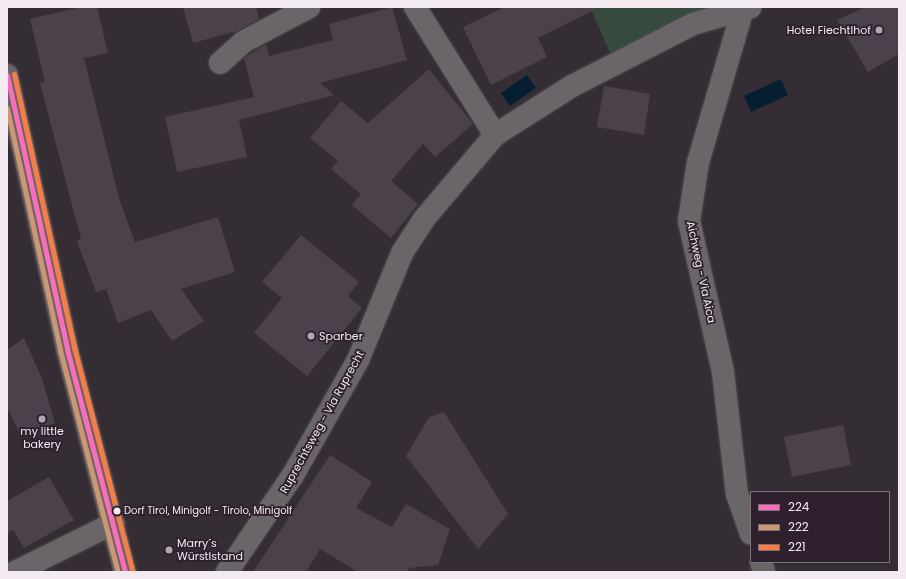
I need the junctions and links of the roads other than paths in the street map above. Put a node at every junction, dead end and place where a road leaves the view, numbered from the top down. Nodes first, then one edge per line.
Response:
1 (309, 7) edge
2 (415, 7) edge
3 (746, 10) edge
4 (220, 63) dead end
5 (7, 75) edge
6 (495, 135) junction
7 (114, 523) junction
8 (750, 531) edge
9 (15, 572) edge
10 (125, 572) edge
11 (228, 572) edge

1 - 4 street
2 - 6 street
3 - 6 street, Aichweg - Via Aica
3 - 8 street, Aichweg - Via Aica
5 - 7 street
6 - 11 street, Ruprechtsweg - Via Ruprecht
7 - 9 street
7 - 10 street

